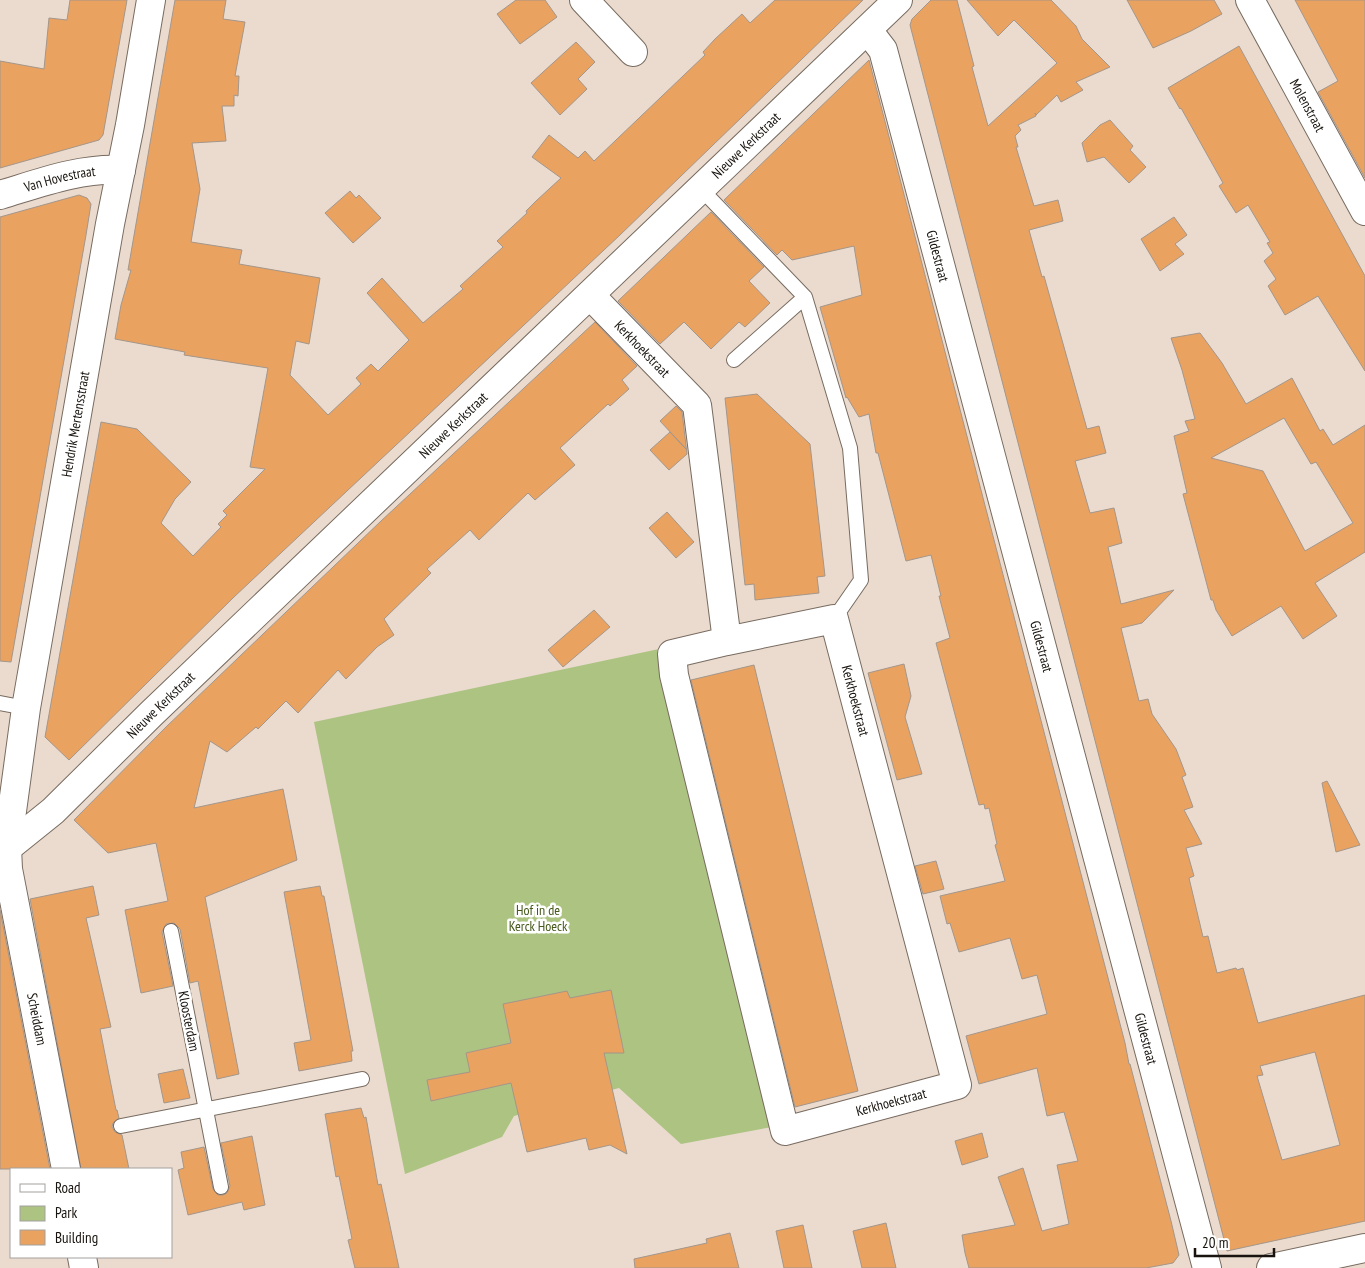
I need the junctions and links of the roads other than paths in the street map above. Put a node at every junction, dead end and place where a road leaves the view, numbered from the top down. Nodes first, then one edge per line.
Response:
1 (151, 0) edge
2 (584, 0) edge
3 (898, 0) edge
4 (1250, 0) edge
5 (867, 31) junction
6 (633, 52) dead end
7 (121, 170) junction
8 (701, 189) junction
9 (0, 195) edge
10 (1365, 211) edge
11 (590, 295) junction
12 (805, 297) junction
13 (734, 360) dead end
14 (834, 619) junction
15 (727, 641) junction
16 (0, 703) edge
17 (26, 708) junction
18 (5, 864) edge
19 (171, 931) dead end
20 (362, 1079) dead end
21 (206, 1110) junction
22 (121, 1126) dead end
23 (66, 1168) edge
24 (221, 1188) dead end
25 (1365, 1248) edge
26 (1207, 1268) edge
27 (1271, 1268) edge

1 - 7 street, Hendrik Mertensstraat
2 - 6 street
3 - 5 street, Nieuwe Kerkstraat
4 - 10 street, Molenstraat
5 - 8 street, Nieuwe Kerkstraat
5 - 26 street, Gildestraat
7 - 9 street, Van Hovestraat
7 - 17 street, Hendrik Mertensstraat
8 - 11 street, Nieuwe Kerkstraat
8 - 12 lane
11 - 15 street, Kerkhoekstraat
11 - 18 street, Nieuwe Kerkstraat
12 - 13 lane
12 - 14 lane
14 - 15 street, Kerkhoekstraat
14 - 15 street, Kerkhoekstraat
16 - 17 lane
17 - 18 street, Hendrik Mertensstraat
18 - 23 street, Scheiddam
19 - 21 lane, Kloosterdam
20 - 21 lane
21 - 22 lane
21 - 24 lane, Kloosterdam
25 - 27 street

